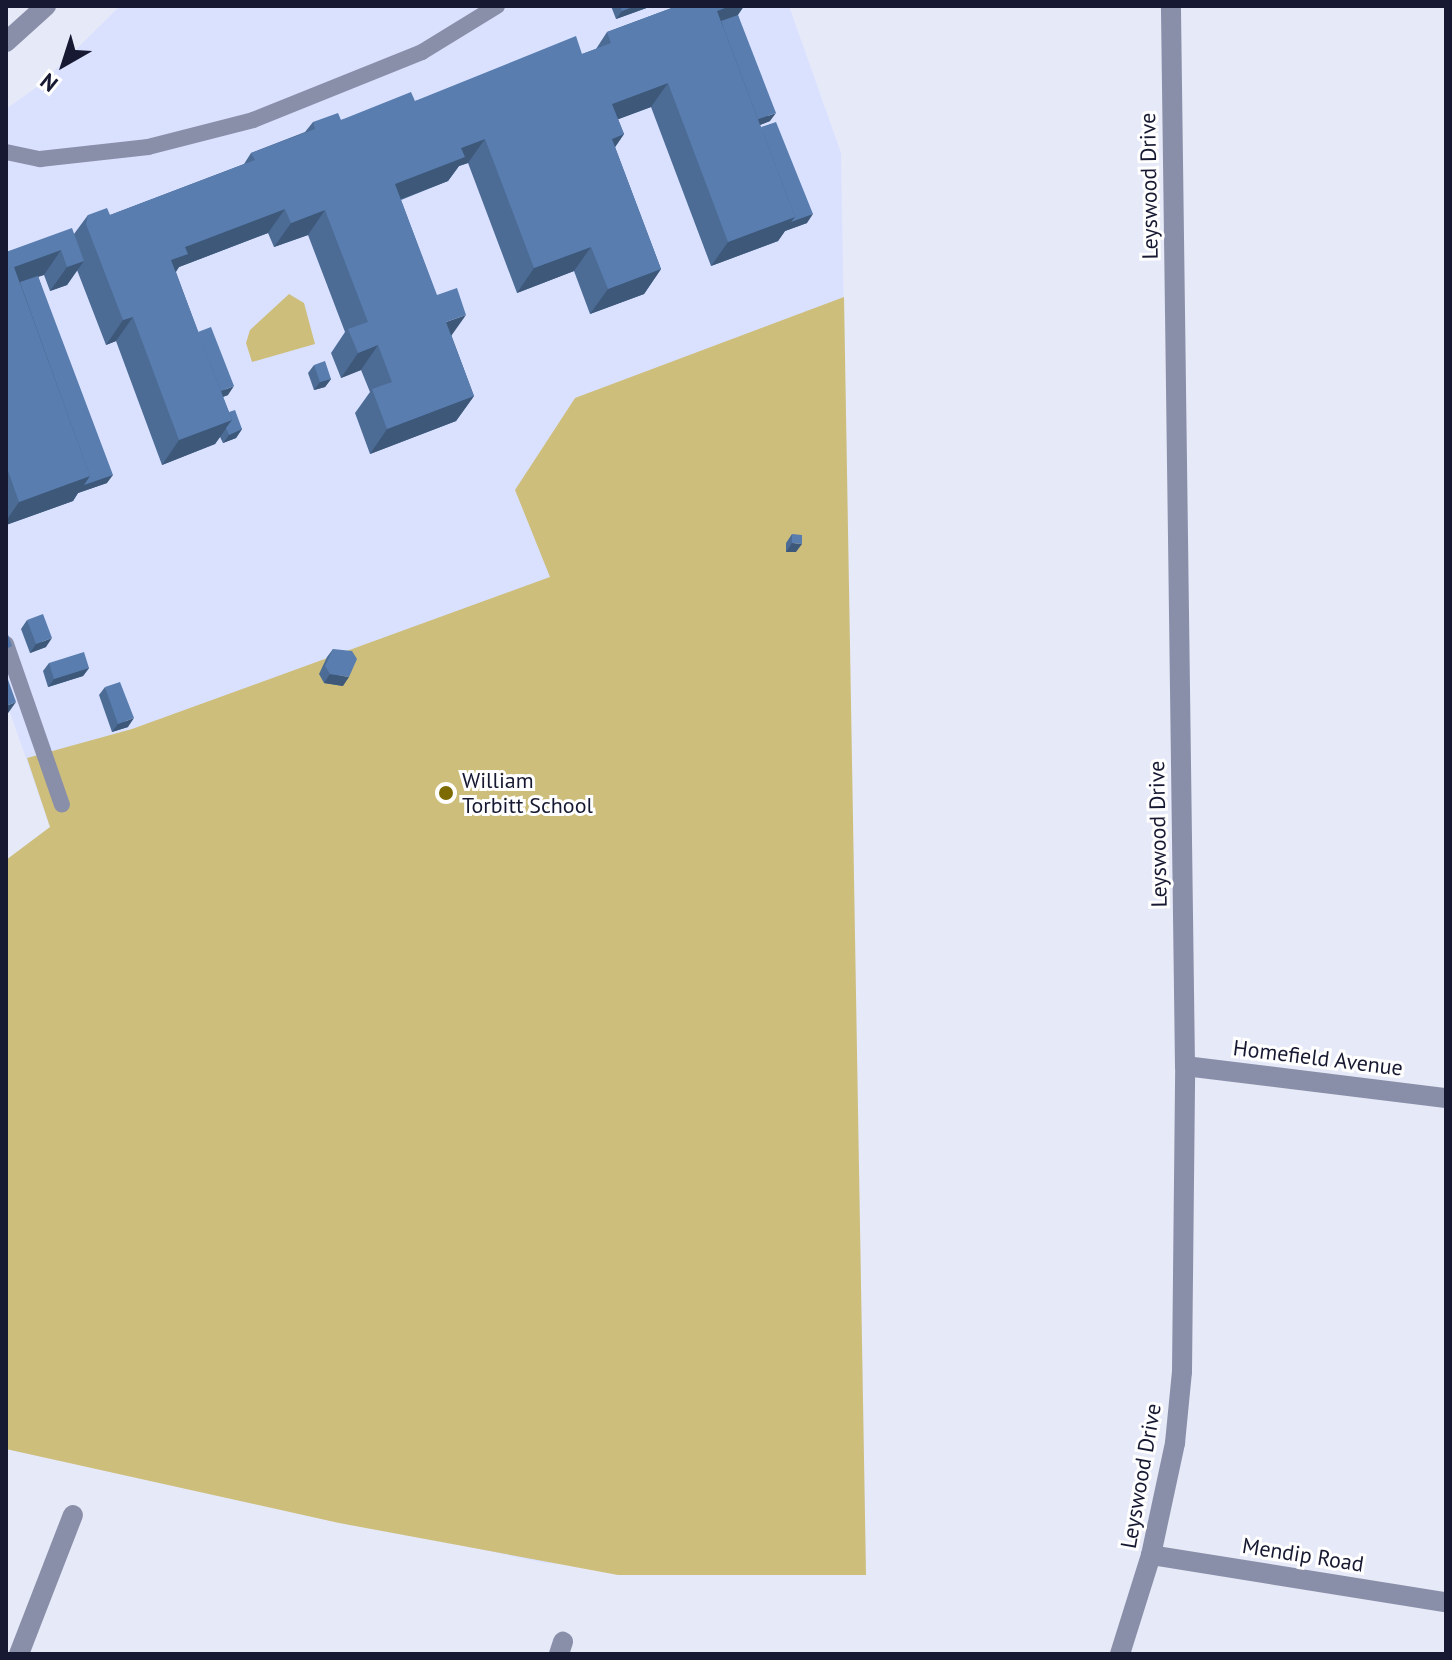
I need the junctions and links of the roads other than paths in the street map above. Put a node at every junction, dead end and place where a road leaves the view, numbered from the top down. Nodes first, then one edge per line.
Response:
1 (46, 6) edge
2 (497, 6) edge
3 (1171, 6) edge
4 (6, 42) edge
5 (6, 152) edge
6 (6, 644) edge
7 (62, 805) dead end
8 (1185, 1066) junction
9 (1446, 1098) edge
10 (73, 1515) dead end
11 (1151, 1555) junction
12 (1446, 1602) edge
13 (19, 1654) edge
14 (1120, 1654) edge

1 - 4 street
2 - 5 lane
3 - 8 street, Leyswood Drive
6 - 7 lane
8 - 9 street, Homefield Avenue
8 - 11 street, Leyswood Drive
10 - 13 street
11 - 12 street, Mendip Road
11 - 14 street, Leyswood Drive

